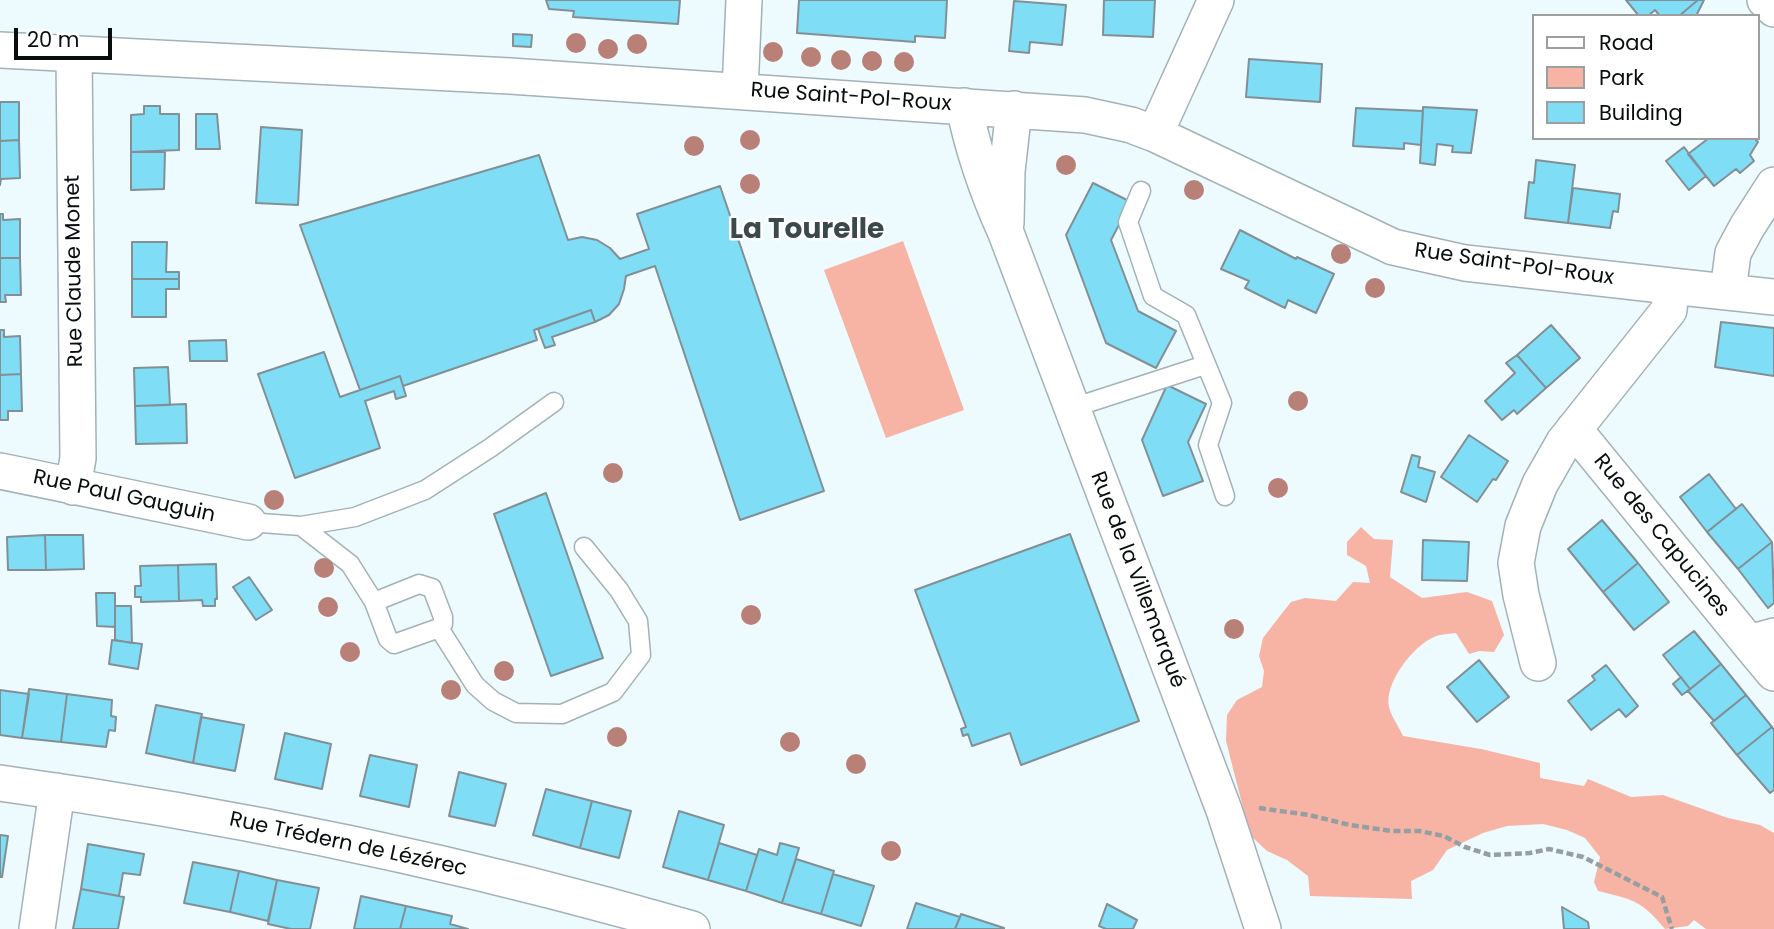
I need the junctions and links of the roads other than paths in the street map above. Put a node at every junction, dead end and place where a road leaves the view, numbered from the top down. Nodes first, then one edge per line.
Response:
1 (744, 0) edge
2 (1216, 0) edge
3 (1765, 0) edge
4 (1774, 9) edge
5 (0, 50) edge
6 (74, 54) junction
7 (740, 91) junction
8 (964, 106) junction
9 (1014, 109) junction
10 (1155, 134) junction
11 (1774, 185) edge
12 (1140, 191) dead end
13 (1006, 233) junction
14 (1671, 286) junction
15 (1728, 291) junction
16 (1774, 297) edge
17 (1205, 365) junction
18 (554, 402) dead end
19 (1072, 408) junction
20 (1574, 429) junction
21 (0, 471) edge
22 (73, 487) junction
23 (1226, 496) dead end
24 (248, 522) joint
25 (302, 526) junction
26 (584, 547) dead end
27 (374, 602) junction
28 (439, 628) junction
29 (1761, 640) edge
30 (1538, 663) dead end
31 (1774, 673) edge
32 (0, 783) edge
33 (57, 791) junction
34 (37, 929) edge
35 (691, 929) edge
36 (1263, 929) edge

1 - 7 street
2 - 10 street
3 - 4 street
5 - 6 street, Rue Saint-Pol-Roux
6 - 7 street, Rue Saint-Pol-Roux
6 - 22 street, Rue Claude Monet
7 - 8 street, Rue Saint-Pol-Roux
8 - 9 street, Rue Saint-Pol-Roux
8 - 13 street, Rue de la Villemarqué
9 - 10 street, Rue Saint-Pol-Roux
9 - 13 street, Rue de la Villemarqué
10 - 14 street, Rue Saint-Pol-Roux
11 - 15 street
12 - 17 lane
13 - 19 street, Rue de la Villemarqué
14 - 15 street, Rue Saint-Pol-Roux
14 - 20 street
15 - 16 street, Rue Saint-Pol-Roux
17 - 19 lane
17 - 23 lane
18 - 25 lane
19 - 36 street, Rue de la Villemarqué
20 - 29 street, Rue des Capucines
20 - 30 street
21 - 22 street, Rue Paul Gauguin
22 - 24 street, Rue Paul Gauguin
24 - 25 lane
25 - 27 lane
26 - 28 lane
27 - 28 lane
27 - 28 lane
29 - 31 street, Rue des Capucines
32 - 33 street, Rue Trédern de Lézérec
33 - 34 street
33 - 35 street, Rue Trédern de Lézérec

